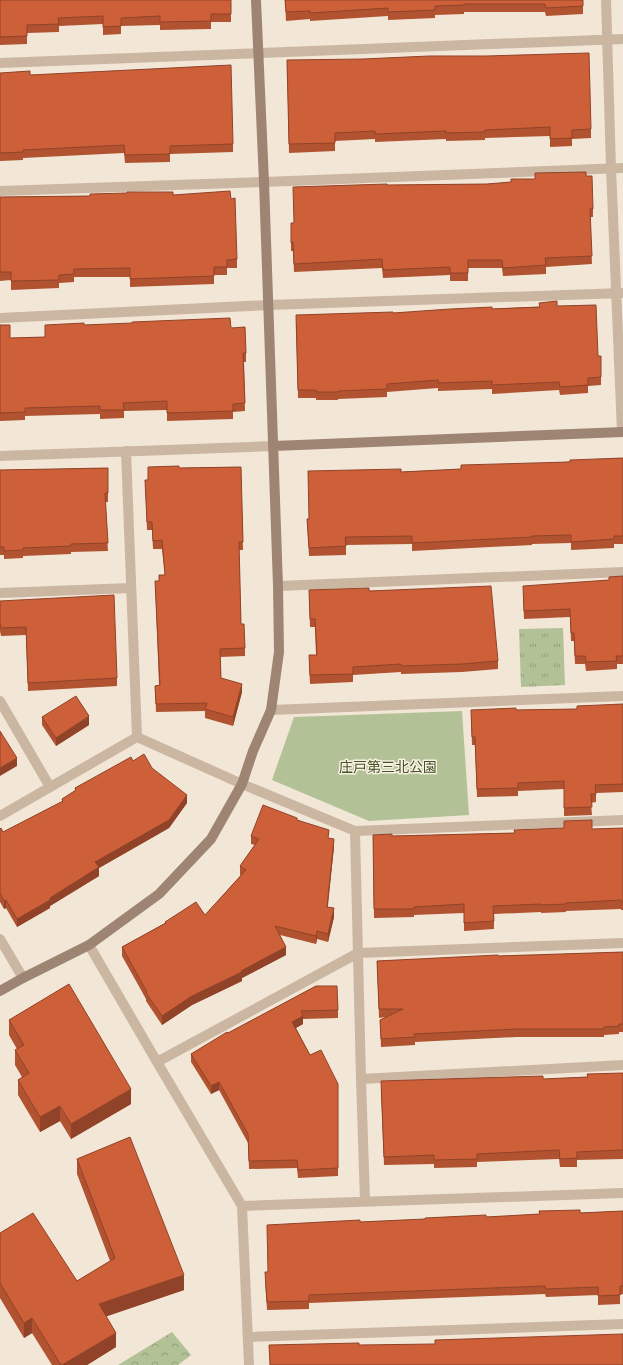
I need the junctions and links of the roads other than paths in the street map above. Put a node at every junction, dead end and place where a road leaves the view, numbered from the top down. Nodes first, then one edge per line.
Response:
1 (256, 0) edge
2 (606, 0) edge
3 (623, 39) edge
4 (608, 40) junction
5 (258, 52) junction
6 (0, 63) edge
7 (611, 168) junction
8 (623, 168) edge
9 (264, 182) junction
10 (0, 191) edge
11 (620, 293) edge
12 (268, 305) junction
13 (0, 318) edge
14 (623, 432) edge
15 (274, 446) junction
16 (126, 452) junction
17 (0, 456) edge
18 (623, 572) edge
19 (278, 586) junction
20 (131, 588) junction
21 (0, 593) edge
22 (623, 696) edge
23 (0, 701) edge
24 (271, 710) junction
25 (137, 737) junction
26 (242, 784) junction
27 (50, 787) junction
28 (0, 816) edge
29 (623, 820) edge
30 (355, 831) junction
31 (0, 939) edge
32 (623, 943) edge
33 (89, 945) junction
34 (358, 953) junction
35 (23, 978) junction
36 (0, 991) edge
37 (157, 1062) junction
38 (623, 1065) edge
39 (361, 1079) junction
40 (623, 1193) edge
41 (365, 1201) junction
42 (242, 1206) junction
43 (623, 1324) edge
44 (248, 1337) junction
45 (249, 1365) edge

1 - 5 street
2 - 4 street
3 - 4 street
4 - 5 street
4 - 7 street
5 - 6 street
5 - 9 street
7 - 8 street
7 - 9 street
7 - 11 street
9 - 10 street
9 - 12 street
11 - 12 street
11 - 14 street
12 - 13 street
12 - 15 street
14 - 15 street
15 - 16 street
15 - 19 street
16 - 17 street
16 - 20 street
18 - 19 street
19 - 24 street
20 - 21 street
20 - 25 street
22 - 24 street
23 - 27 street
24 - 26 street
25 - 26 street
25 - 27 street
26 - 30 street
26 - 33 street
27 - 28 street
29 - 30 street
30 - 34 street
31 - 35 street
32 - 34 street
33 - 35 street
33 - 37 street
34 - 37 street
34 - 39 street
35 - 36 street
37 - 42 street
38 - 39 street
39 - 41 street
40 - 41 street
41 - 42 street
42 - 44 street
43 - 44 street
44 - 45 street

